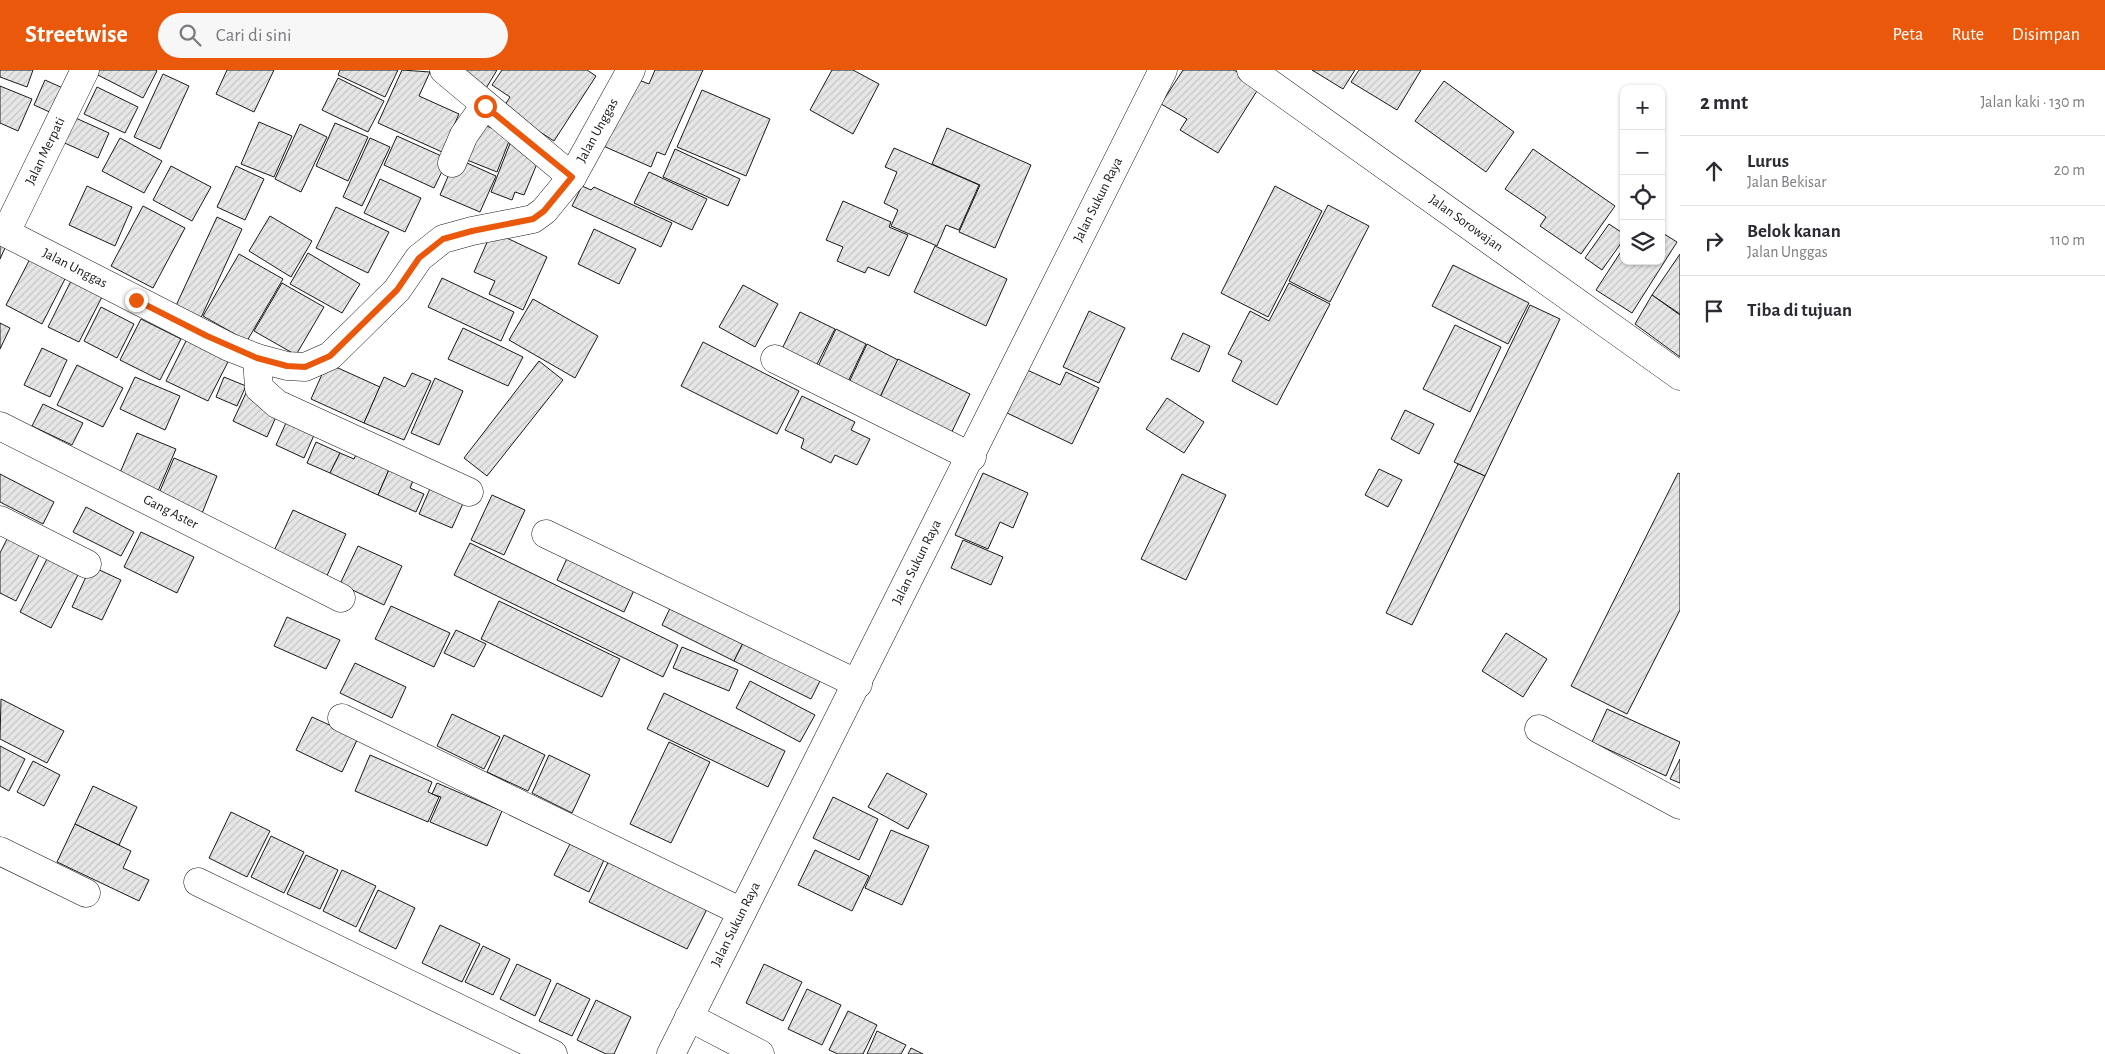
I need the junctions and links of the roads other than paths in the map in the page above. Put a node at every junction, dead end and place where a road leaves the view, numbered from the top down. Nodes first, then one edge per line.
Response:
1 (85, 70) edge
2 (444, 70) edge
3 (631, 70) edge
4 (1163, 70) edge
5 (1251, 70) edge
6 (485, 106) junction
7 (452, 163) dead end
8 (572, 177) junction
9 (3, 231) edge
10 (257, 358) junction
11 (775, 359) dead end
12 (1680, 376) edge
13 (0, 426) edge
14 (972, 456) junction
15 (469, 492) dead end
16 (0, 520) edge
17 (546, 534) dead end
18 (88, 564) dead end
19 (341, 598) dead end
20 (858, 684) junction
21 (342, 718) dead end
22 (1539, 729) dead end
23 (1680, 805) edge
24 (0, 851) edge
25 (198, 882) dead end
26 (86, 893) dead end
27 (742, 912) junction
28 (689, 1017) junction
29 (553, 1054) edge
30 (671, 1054) edge
31 (760, 1054) edge

1 - 9 street, Jalan Merpati
2 - 6 street
3 - 8 street, Jalan Unggas
4 - 14 street, Jalan Sukun Raya
5 - 12 street, Jalan Sorowajan
6 - 7 street
6 - 8 street
8 - 10 street, Jalan Unggas
9 - 10 street, Jalan Unggas
10 - 15 street
11 - 14 street
13 - 19 street, Gang Aster
14 - 20 street, Jalan Sukun Raya
16 - 18 street
17 - 20 street
20 - 27 street, Jalan Sukun Raya
21 - 27 street
22 - 23 street
24 - 26 street
25 - 29 street
27 - 28 street, Jalan Sukun Raya
28 - 30 street, Jalan Sukun Raya
28 - 31 street

